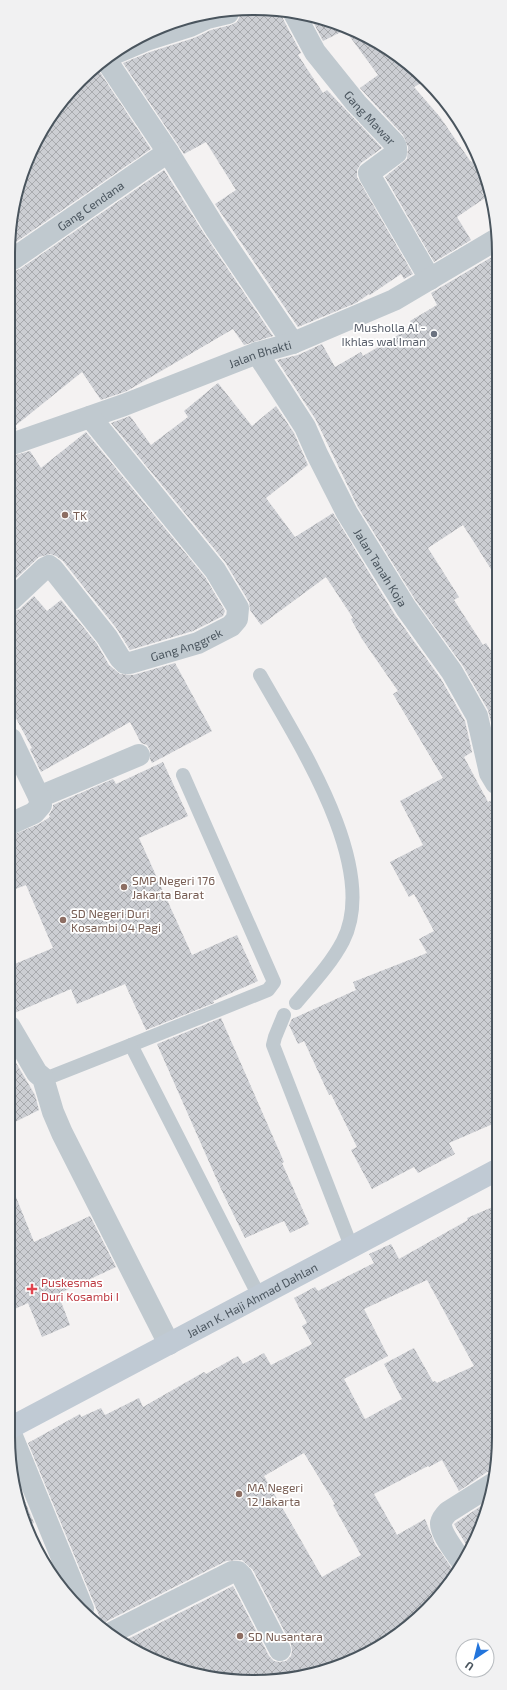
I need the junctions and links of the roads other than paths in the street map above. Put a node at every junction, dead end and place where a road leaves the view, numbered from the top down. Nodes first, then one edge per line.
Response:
1 (298, 20) edge
2 (169, 31) edge
3 (156, 36) edge
4 (108, 64) edge
5 (168, 152) junction
6 (491, 242) edge
7 (15, 258) edge
8 (430, 279) junction
9 (293, 343) junction
10 (257, 353) junction
11 (90, 417) junction
12 (15, 443) edge
13 (15, 596) edge
14 (260, 675) dead end
15 (15, 747) edge
16 (139, 755) dead end
17 (492, 768) edge
18 (183, 775) dead end
19 (39, 797) junction
20 (15, 822) edge
21 (296, 1003) dead end
22 (284, 1015) dead end
23 (15, 1036) edge
24 (131, 1045) junction
25 (43, 1078) junction
26 (492, 1173) edge
27 (351, 1246) junction
28 (259, 1296) junction
29 (169, 1344) junction
30 (15, 1425) edge
31 (16, 1448) edge
32 (486, 1488) edge
33 (459, 1557) edge
34 (79, 1599) edge
35 (115, 1631) edge
36 (280, 1650) dead end

1 - 8 street, Gang Mawar
2 - 3 street
4 - 5 street
5 - 7 street, Gang Cendana
5 - 9 street
6 - 8 street, Jalan Bhakti
8 - 9 street, Jalan Bhakti
9 - 10 street, Jalan Bhakti
10 - 11 street, Jalan Bhakti
10 - 17 street, Jalan Tanah Koja
11 - 12 street, Jalan Bhakti
11 - 13 street, Gang Anggrek
14 - 21 lane
15 - 19 street
16 - 19 street
18 - 24 lane
19 - 20 street
22 - 27 lane
23 - 25 street
24 - 25 lane
24 - 28 lane
25 - 29 street
26 - 27 main road, Jalan K. Haji Ahmad Dahlan
27 - 28 main road, Jalan K. Haji Ahmad Dahlan
28 - 29 main road, Jalan K. Haji Ahmad Dahlan
29 - 30 main road, Jalan K. Haji Ahmad Dahlan
31 - 34 street
32 - 33 street
35 - 36 street

